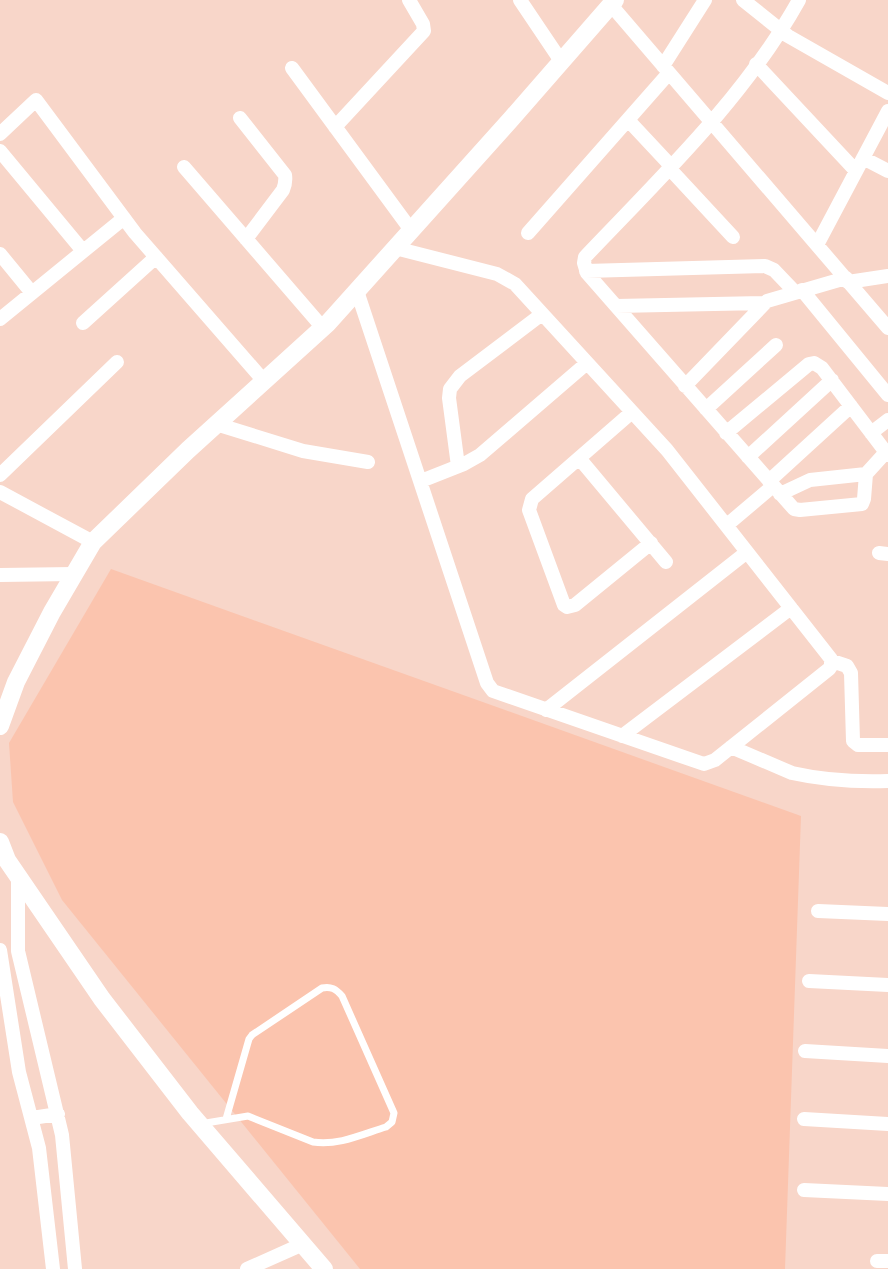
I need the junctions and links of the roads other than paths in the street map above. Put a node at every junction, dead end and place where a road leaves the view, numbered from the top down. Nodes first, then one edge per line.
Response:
1 (409, 0) edge
2 (520, 0) edge
3 (705, 0) edge
4 (743, 0) edge
5 (799, 0) edge
6 (613, 2) edge
7 (782, 31) junction
8 (561, 61) junction
9 (756, 64) junction
10 (292, 68) dead end
11 (666, 70) junction
12 (888, 93) edge
13 (888, 111) edge
14 (240, 118) dead end
15 (628, 120) junction
16 (712, 123) junction
17 (335, 127) junction
18 (0, 134) edge
19 (0, 151) edge
20 (863, 158) junction
21 (184, 167) dead end
22 (670, 167) junction
23 (856, 171) junction
24 (888, 171) edge
25 (124, 218) junction
26 (411, 230) junction
27 (528, 233) dead end
28 (733, 237) dead end
29 (246, 239) junction
30 (817, 245) junction
31 (396, 248) junction
32 (83, 251) junction
33 (0, 254) edge
34 (156, 257) junction
35 (586, 271) junction
36 (888, 276) edge
37 (847, 280) junction
38 (357, 291) junction
39 (798, 291) junction
40 (32, 293) junction
41 (763, 303) junction
42 (616, 306) junction
43 (542, 314) junction
44 (0, 319) edge
45 (83, 323) dead end
46 (323, 328) junction
47 (888, 328) edge
48 (776, 345) dead end
49 (117, 362) dead end
50 (587, 362) junction
51 (832, 380) junction
52 (264, 381) junction
53 (685, 386) junction
54 (888, 395) edge
55 (851, 406) junction
56 (706, 409) junction
57 (632, 412) junction
58 (888, 420) edge
59 (216, 424) junction
60 (726, 433) junction
61 (871, 433) junction
62 (887, 454) edge
63 (579, 458) junction
64 (748, 458) junction
65 (368, 462) dead end
66 (458, 466) junction
67 (866, 474) junction
68 (0, 475) edge
69 (421, 481) junction
70 (774, 487) junction
71 (0, 492) edge
72 (727, 525) junction
73 (93, 542) junction
74 (651, 543) junction
75 (747, 552) junction
76 (666, 562) dead end
77 (74, 574) junction
78 (0, 575) edge
79 (791, 608) junction
80 (832, 660) junction
81 (546, 710) junction
82 (1, 718) edge
83 (622, 736) junction
84 (888, 745) edge
85 (731, 747) junction
86 (888, 781) edge
87 (0, 842) edge
88 (18, 876) junction
89 (818, 911) dead end
90 (888, 914) edge
91 (0, 950) edge
92 (809, 981) dead end
93 (888, 985) edge
94 (805, 1051) dead end
95 (888, 1056) edge
96 (58, 1114) junction
97 (32, 1118) junction
98 (226, 1119) junction
99 (804, 1119) dead end
100 (200, 1124) junction
101 (888, 1124) edge
102 (804, 1190) dead end
103 (888, 1194) edge
104 (303, 1244) junction
105 (53, 1269) edge
106 (76, 1269) edge
107 (247, 1269) edge
108 (324, 1269) edge

1 - 17 street
2 - 8 street
3 - 11 street
4 - 7 street
5 - 7 street
6 - 8 street
6 - 11 street
7 - 9 street
7 - 12 street
8 - 26 street
9 - 16 street
9 - 23 street
10 - 17 street
11 - 15 street
11 - 16 street
13 - 20 street
14 - 29 street
15 - 22 street
15 - 27 street
16 - 22 street
16 - 30 street
17 - 26 street
18 - 25 street
19 - 32 street
20 - 23 street
20 - 24 street
21 - 29 street
22 - 28 street
22 - 35 street
23 - 30 street
25 - 32 street
25 - 34 street
26 - 31 street
29 - 46 street
30 - 37 street
31 - 38 street
31 - 43 street
32 - 40 street
33 - 40 street
34 - 45 street
34 - 52 street
35 - 39 street
35 - 42 street
36 - 37 street
37 - 39 street
37 - 47 street
38 - 46 street
38 - 69 street
39 - 41 street
39 - 54 street
40 - 44 street
41 - 42 street
41 - 53 street
42 - 53 street
43 - 50 street
43 - 66 street
46 - 52 street
48 - 56 street
49 - 68 street
50 - 57 street
50 - 66 street
51 - 55 street
51 - 60 street
51 - 64 street
52 - 59 street
53 - 56 street
55 - 61 street
55 - 70 street
56 - 60 street
57 - 63 street
57 - 72 street
58 - 61 street
59 - 65 street
59 - 73 street
60 - 64 street
61 - 62 street
62 - 67 street
63 - 74 street
63 - 74 street
64 - 70 street
66 - 69 street
67 - 70 street
67 - 70 street
69 - 81 street
70 - 72 street
71 - 73 street
72 - 75 street
73 - 77 street
74 - 76 street
75 - 79 street
75 - 81 street
77 - 78 street
77 - 82 street
79 - 80 street
79 - 83 street
80 - 84 street
80 - 85 street
81 - 83 street
83 - 85 street
85 - 86 street
87 - 88 street
88 - 96 street
88 - 100 street
89 - 90 street
91 - 97 street
92 - 93 street
94 - 95 street
96 - 97 street
96 - 106 street
97 - 105 street
98 - 98 lane
98 - 100 lane
99 - 101 street
100 - 104 street
102 - 103 street
104 - 107 street
104 - 108 street

